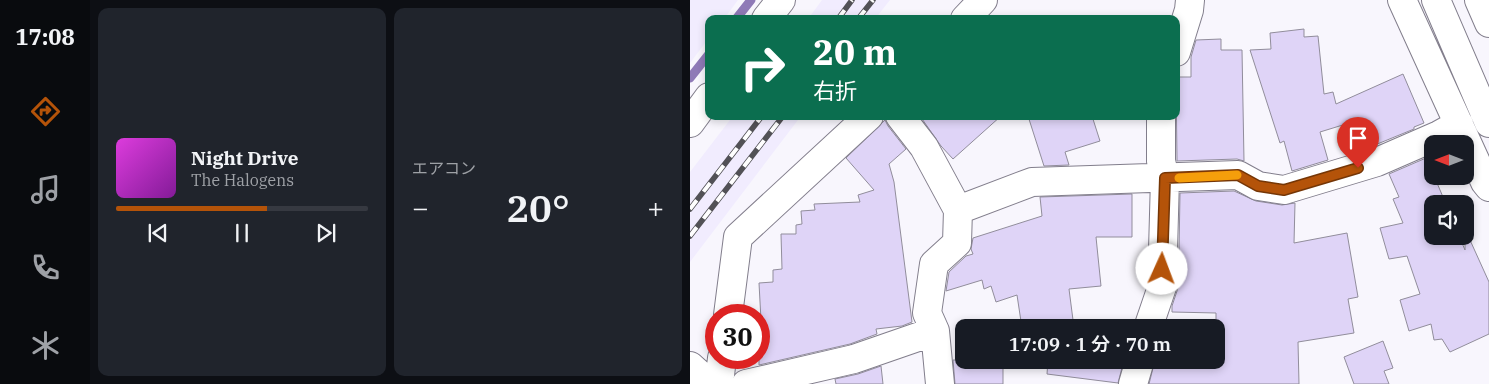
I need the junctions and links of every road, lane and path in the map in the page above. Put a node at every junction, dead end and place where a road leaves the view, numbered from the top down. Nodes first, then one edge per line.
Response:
1 (781, 0) edge
2 (983, 0) edge
3 (1190, 0) edge
4 (1402, 0) edge
5 (1436, 0) edge
6 (1479, 0) edge
7 (769, 15) edge
8 (969, 15) edge
9 (1489, 23) edge
10 (1180, 39) edge
11 (705, 102) edge
12 (865, 120) edge
13 (903, 120) edge
14 (1161, 120) edge
15 (690, 123) edge
16 (1489, 123) edge
17 (1459, 124) junction
18 (1165, 178) junction
19 (1489, 187) edge
20 (958, 210) junction
21 (729, 304) edge
22 (1151, 319) edge
23 (935, 332) junction
24 (690, 366) edge
25 (721, 369) edge
26 (1137, 369) edge
27 (710, 384) edge
28 (719, 384) edge
29 (746, 384) edge
30 (940, 384) edge
31 (1133, 384) edge

1 - 7 street
2 - 8 street
3 - 10 street
4 - 17 street
5 - 16 street
6 - 9 street
11 - 15 street
12 - 21 street
13 - 20 street
14 - 18 street
17 - 18 street
17 - 19 street
18 - 20 street
18 - 22 street
20 - 23 street
23 - 29 street
23 - 30 street
24 - 27 street
25 - 28 street
26 - 31 street

